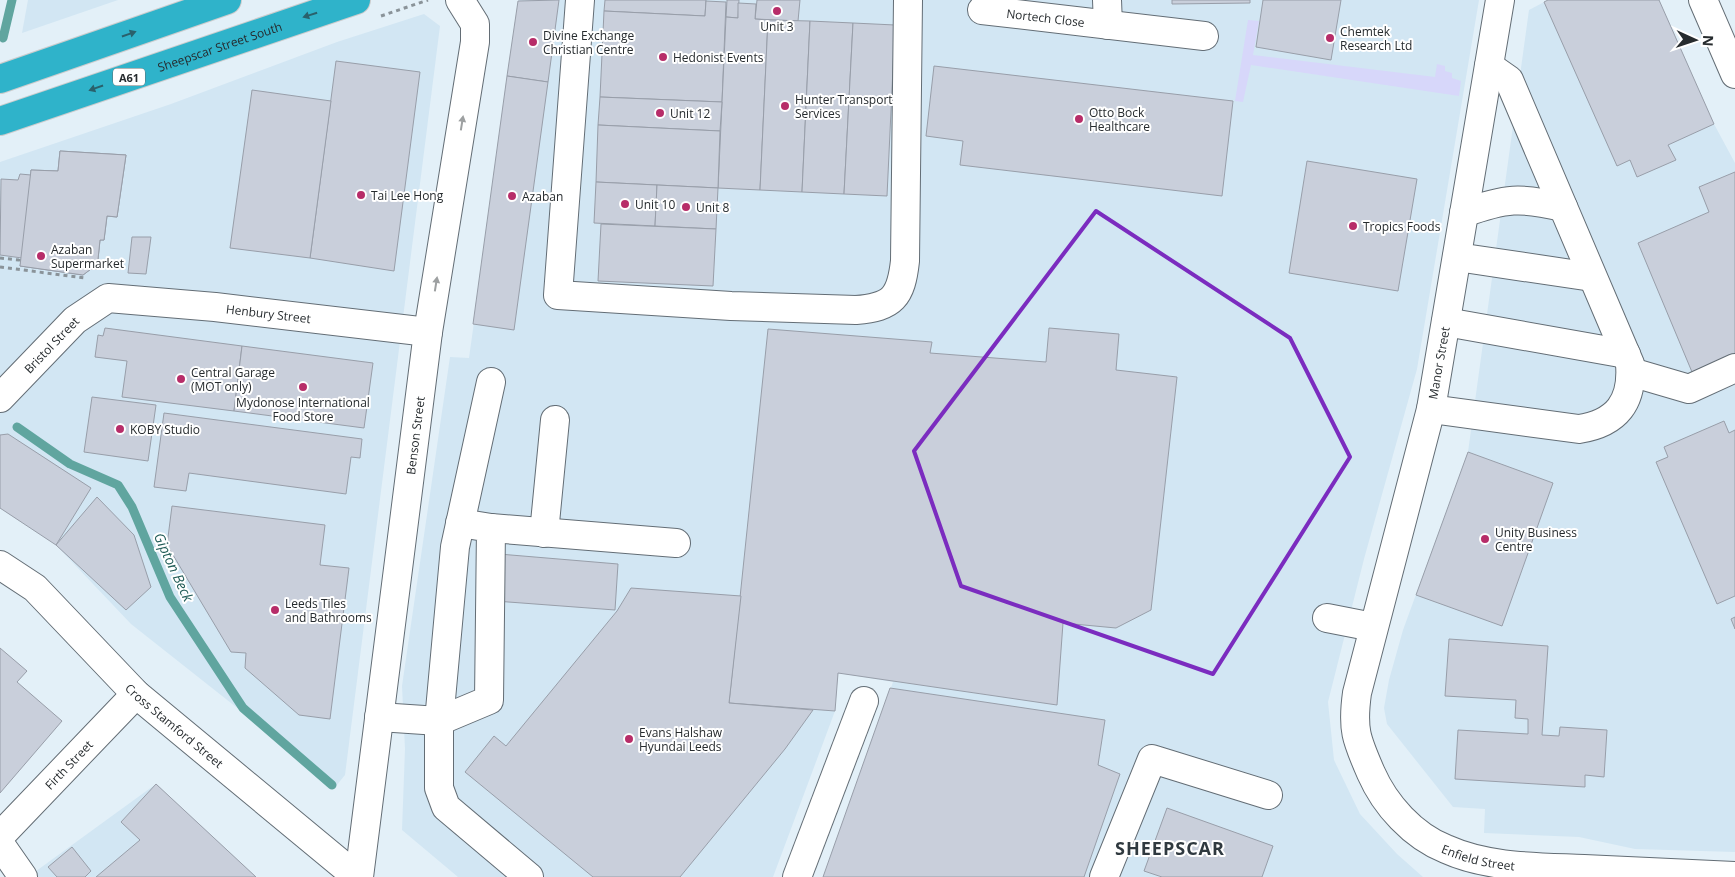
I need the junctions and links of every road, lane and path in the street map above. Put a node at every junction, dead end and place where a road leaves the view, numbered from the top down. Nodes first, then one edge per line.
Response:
1 (226, 0) edge
2 (356, 0) edge
3 (460, 0) edge
4 (580, 0) edge
5 (908, 0) edge
6 (1500, 0) edge
7 (1703, 0) edge
8 (982, 10) dead end
9 (1108, 13) edge
10 (1204, 36) dead end
11 (1489, 66) junction
12 (1735, 73) edge
13 (0, 79) edge
14 (0, 121) edge
15 (1563, 207) junction
16 (1464, 213) junction
17 (1456, 257) junction
18 (0, 258) edge
19 (19, 258) dead end
20 (0, 267) edge
21 (1592, 277) junction
22 (86, 278) dead end
23 (108, 298) joint
24 (1446, 322) junction
25 (428, 332) junction
26 (1628, 363) junction
27 (1735, 368) edge
28 (491, 382) dead end
29 (0, 398) edge
30 (1431, 409) junction
31 (554, 420) dead end
32 (460, 523) junction
33 (491, 528) junction
34 (544, 532) junction
35 (676, 543) dead end
36 (0, 565) edge
37 (1327, 618) dead end
38 (1373, 627) junction
39 (136, 694) junction
40 (864, 701) dead end
41 (379, 717) junction
42 (439, 721) junction
43 (1353, 721) joint
44 (1268, 795) dead end
45 (0, 836) edge
46 (0, 844) edge
47 (1557, 872) edge
48 (1735, 876) edge
49 (23, 877) edge
50 (358, 877) edge
51 (529, 877) edge
52 (797, 877) edge
53 (1104, 877) edge

13 -> 1 highway
2 -> 14 highway, Sheepscar Street South / A61
25 -> 3 street, Benson Street
4 - 5 street
6 - 11 street, Manor Street
7 - 12 street
8 - 9 street, Nortech Close
9 - 10 street, Nortech Close
11 - 15 street
11 - 16 street, Manor Street
15 - 16 street
15 - 21 street
16 - 17 street, Manor Street
17 - 21 street
17 - 24 street, Manor Street
18 - 19 path
20 - 22 path
21 - 26 street
23 - 25 street, Henbury Street
23 - 29 street, Bristol Street
24 - 26 street
24 - 30 street, Manor Street
25 - 41 street, Benson Street
26 - 27 street
26 - 30 street
28 - 32 street
30 - 38 street, Manor Street
31 - 34 street
32 - 33 street
32 - 42 street
33 - 34 street
33 - 42 street
34 - 35 street
36 - 39 street, Cross Stamford Street
37 - 38 street
38 - 43 street, Manor Street
39 - 45 street, Firth Street
39 - 50 street, Cross Stamford Street
40 - 52 street
41 - 42 street
41 - 50 street, Benson Street
42 - 51 street
43 - 47 street, Enfield Street
44 - 53 street
46 - 49 street
47 - 48 street, Enfield Street

